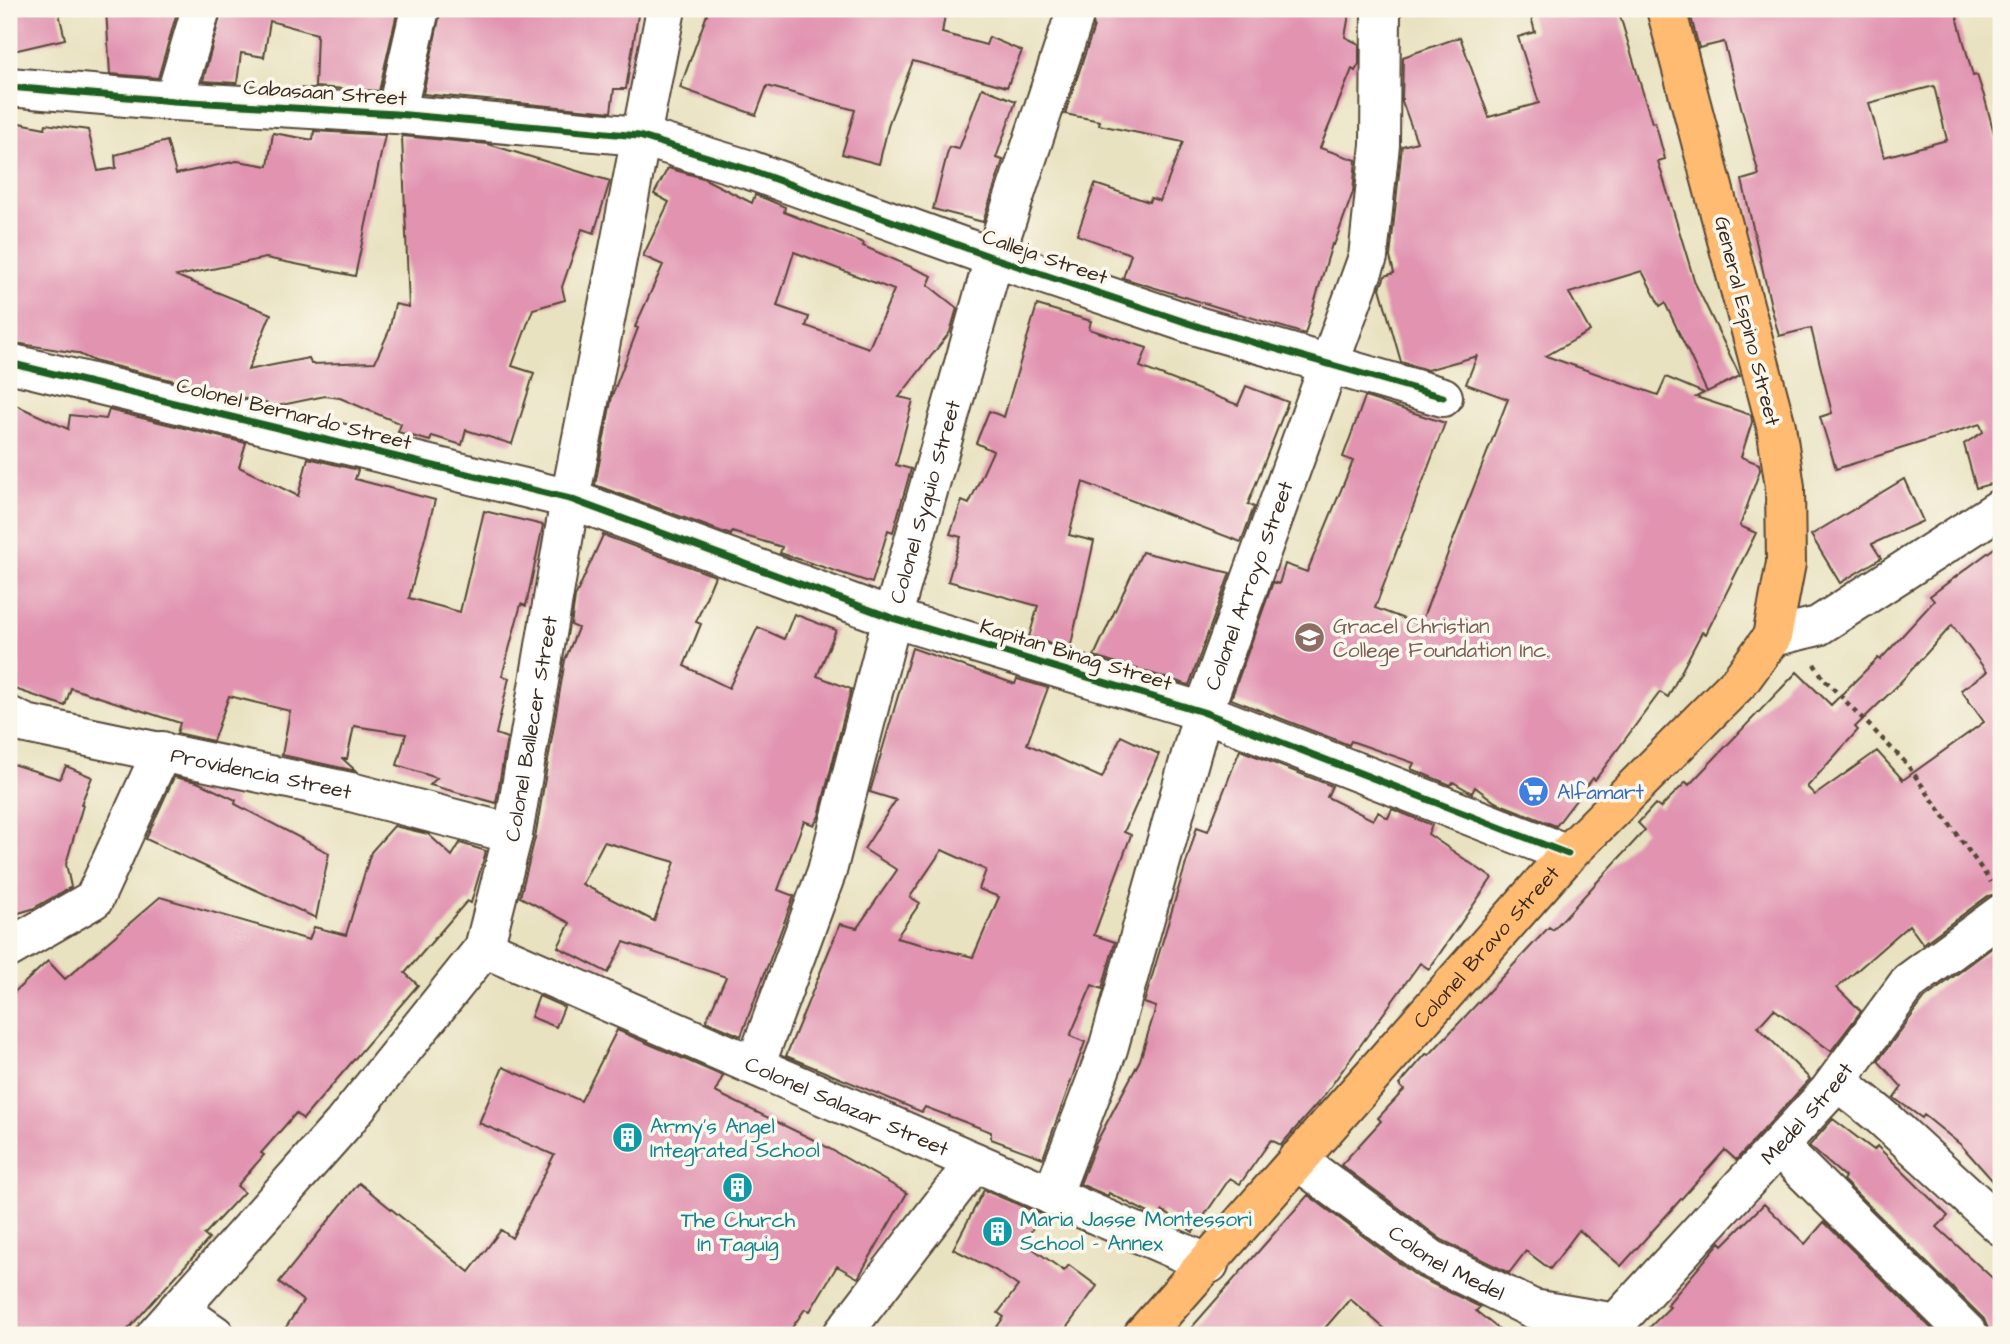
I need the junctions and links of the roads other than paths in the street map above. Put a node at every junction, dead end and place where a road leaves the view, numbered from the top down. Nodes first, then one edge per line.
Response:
1 (201, 9) edge
2 (420, 9) edge
3 (666, 9) edge
4 (1381, 9) edge
5 (1666, 9) edge
6 (1073, 20) dead end
7 (9, 87) edge
8 (174, 102) junction
9 (396, 114) junction
10 (639, 136) junction
11 (994, 258) junction
12 (9, 363) edge
13 (1329, 365) junction
14 (1443, 397) dead end
15 (570, 499) junction
16 (2001, 508) edge
17 (892, 618) junction
18 (1783, 634) junction
19 (1203, 712) junction
20 (9, 716) edge
21 (162, 751) junction
22 (513, 834) junction
23 (1568, 854) junction
24 (1998, 901) edge
25 (9, 948) edge
26 (484, 948) junction
27 (755, 1066) junction
28 (1837, 1081) junction
29 (1780, 1148) junction
30 (1297, 1160) junction
31 (975, 1162) junction
32 (1052, 1196) junction
33 (2001, 1226) edge
34 (1209, 1264) junction
35 (167, 1322) edge
36 (1616, 1322) joint
37 (215, 1335) edge
38 (842, 1335) edge
39 (1143, 1335) edge
40 (1969, 1335) edge

1 - 8 street
2 - 9 street
3 - 10 street, Colonel Ballecer Street
4 - 13 street, Colonel Arroyo Street
5 - 18 main road, General Espino Street
6 - 11 street, Colonel Syquio Street
7 - 8 street, Cabasaan Street
8 - 9 street, Cabasaan Street
9 - 10 street, Cabasaan Street
10 - 11 street, Calleja Street
10 - 15 street, Colonel Ballecer Street
11 - 13 street, Calleja Street
11 - 17 street, Colonel Syquio Street
12 - 15 street, Colonel Bernardo Street
13 - 14 street, Calleja Street
13 - 19 street, Colonel Arroyo Street
15 - 17 street, Kapitan Binag Street
15 - 22 street, Colonel Ballecer Street
16 - 18 street
17 - 19 street, Kapitan Binag Street
17 - 27 street, Colonel Syquio Street
18 - 23 main road, Colonel Bravo Street
19 - 23 street, Kapitan Binag Street
19 - 32 street, Colonel Arroyo Street
20 - 21 street, Providencia Street
21 - 22 street, Providencia Street
21 - 25 street
22 - 26 street, Colonel Ballecer Street
23 - 30 main road, Colonel Bravo Street
24 - 28 street, Medel Street
26 - 27 street, Colonel Salazar Street
26 - 35 street, Colonel Ballecer Street
27 - 31 street, Colonel Salazar Street
28 - 29 street, Medel Street
28 - 33 street
29 - 36 street, Medel Street
29 - 40 street
30 - 34 main road, Colonel Bravo Street
30 - 36 street, Colonel Medel
31 - 32 street, Colonel Salazar Street
31 - 38 street
32 - 34 street, Colonel Salazar Street
34 - 39 main road, Colonel Bravo Street
35 - 37 street

